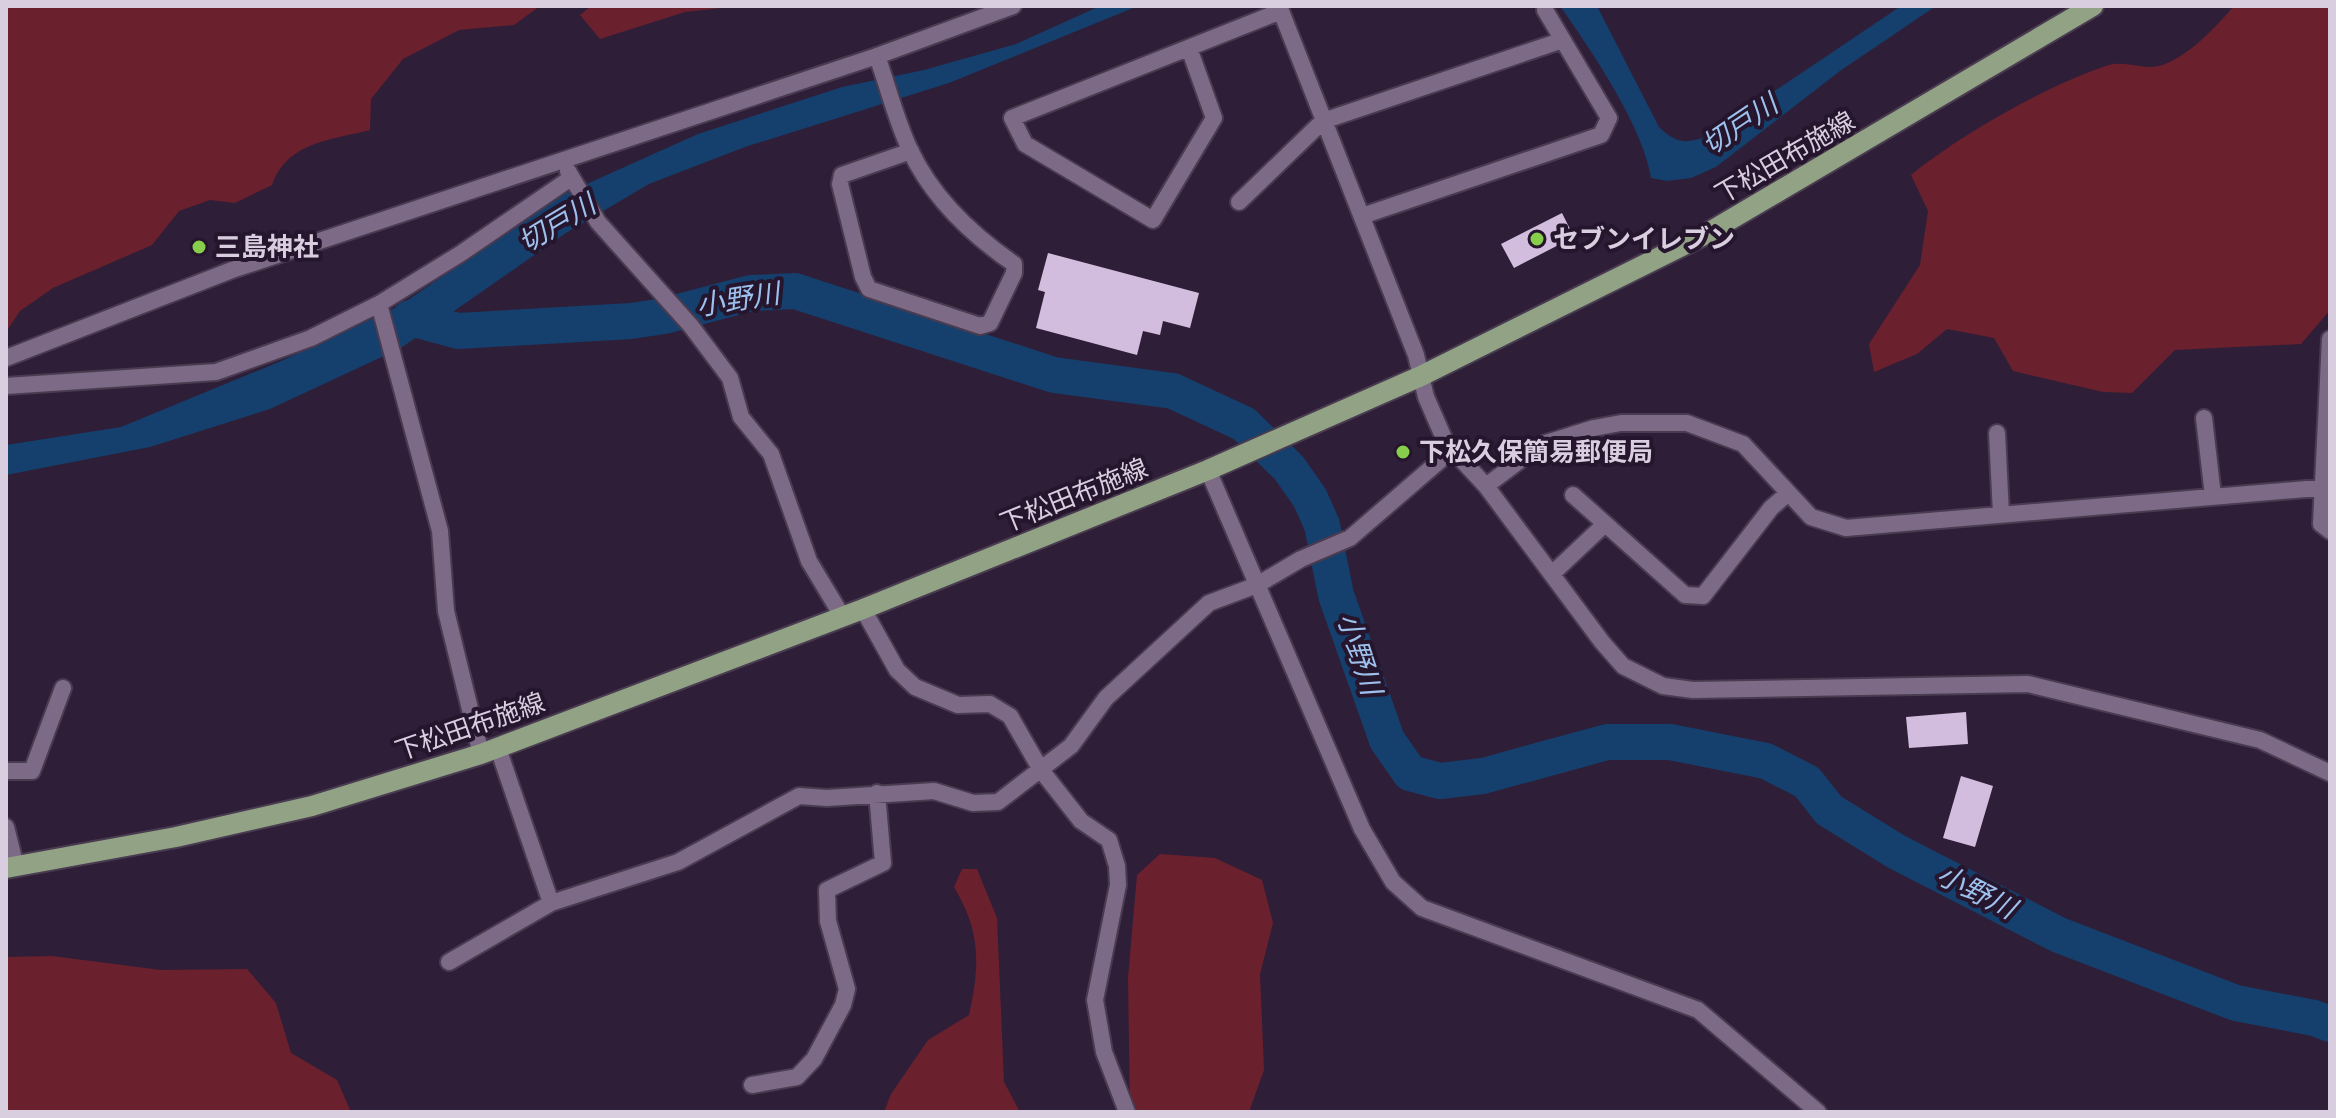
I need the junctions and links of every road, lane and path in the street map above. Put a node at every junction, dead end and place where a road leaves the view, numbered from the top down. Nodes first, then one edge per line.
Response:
1 (1013, 6) edge
2 (1280, 8) edge
3 (2081, 9) edge
4 (1545, 10) dead end
5 (1563, 40) junction
6 (1189, 48) junction
7 (877, 56) junction
8 (1323, 121) junction
9 (911, 151) junction
10 (564, 157) junction
11 (573, 182) junction
12 (1239, 202) dead end
13 (1362, 216) junction
14 (379, 304) junction
15 (2330, 339) edge
16 (6, 358) edge
17 (1421, 376) junction
18 (6, 386) edge
19 (2328, 394) edge
20 (2204, 418) dead end
21 (1997, 433) dead end
22 (1452, 450) junction
23 (1208, 470) junction
24 (1486, 486) junction
25 (2326, 486) edge
26 (1787, 494) junction
27 (1573, 495) dead end
28 (2213, 496) junction
29 (2001, 514) junction
30 (1605, 524) junction
31 (2330, 531) edge
32 (1553, 573) junction
33 (1257, 585) junction
34 (863, 609) junction
35 (842, 616) junction
36 (63, 688) dead end
37 (490, 751) junction
38 (1041, 770) junction
39 (6, 771) edge
40 (2330, 773) edge
41 (877, 793) junction
42 (6, 827) edge
43 (11, 867) edge
44 (551, 903) junction
45 (449, 962) dead end
46 (752, 1085) dead end
47 (1127, 1112) edge
48 (1818, 1112) edge

1 - 7 street
2 - 6 street
2 - 8 street
3 - 17 main road, 下松田布施線
4 - 5 street
5 - 8 street
5 - 13 street
6 - 6 street
7 - 9 street
7 - 10 street
8 - 12 street
8 - 13 street
9 - 9 street
10 - 11 street
10 - 16 street
11 - 14 street
11 - 35 street
13 - 17 street
14 - 18 street
14 - 37 street
15 - 19 street
17 - 22 street
17 - 23 main road, 下松田布施線
19 - 25 street
20 - 28 street
21 - 29 street
22 - 24 street
22 - 33 street
23 - 33 street
23 - 34 main road, 下松田布施線
24 - 26 street
24 - 32 street
25 - 28 street
25 - 31 street
26 - 29 street
26 - 30 street
27 - 30 street
28 - 29 street
30 - 32 street
32 - 40 street
33 - 38 street
33 - 48 street
34 - 35 main road, 下松田布施線
34 - 38 street
35 - 37 main road, 下松田布施線
36 - 39 street
37 - 43 main road, 下松田布施線
37 - 44 street
38 - 41 street
38 - 47 street
41 - 44 street
41 - 46 street
42 - 43 street
44 - 45 street

